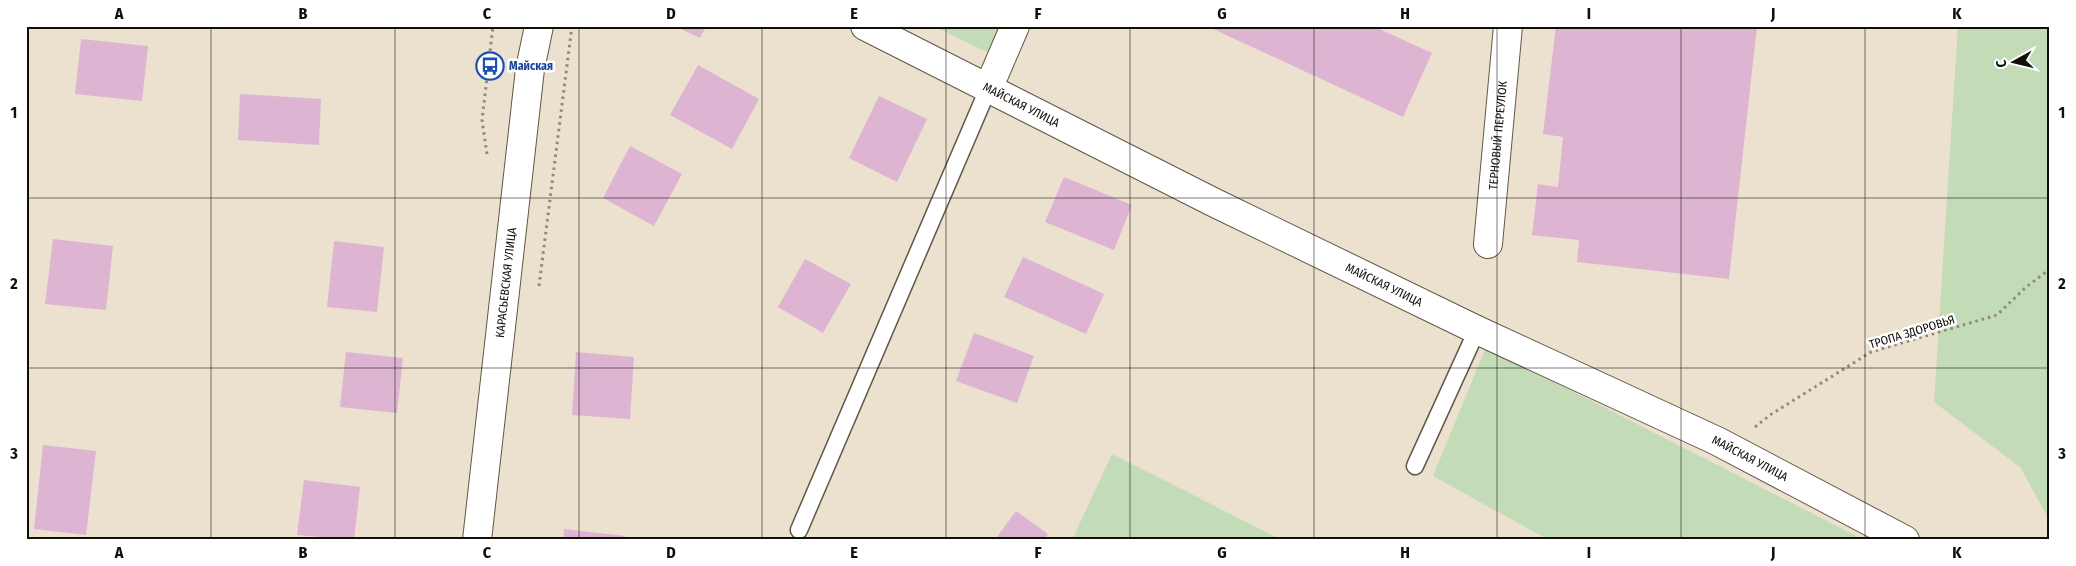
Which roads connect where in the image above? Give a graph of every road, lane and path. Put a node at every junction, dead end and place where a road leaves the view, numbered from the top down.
1 (538, 26) edge
2 (572, 26) edge
3 (865, 26) edge
4 (1015, 26) edge
5 (1508, 26) edge
6 (988, 89) junction
7 (1488, 244) dead end
8 (2050, 269) edge
9 (539, 288) dead end
10 (1477, 330) junction
11 (1730, 448) junction
12 (1415, 466) dead end
13 (798, 530) dead end
14 (476, 540) edge
15 (1904, 540) edge

1 - 14 street, КАРАСЬЕВСКАЯ УЛИЦА
2 - 9 path
3 - 6 street, МАЙСКАЯ УЛИЦА
4 - 6 street
5 - 7 street, ТЕРНОВЫЙ ПЕРЕУЛОК
6 - 10 street, МАЙСКАЯ УЛИЦА
6 - 13 lane
8 - 11 path, ТРОПА ЗДОРОВЬЯ
10 - 11 street, МАЙСКАЯ УЛИЦА
10 - 12 lane
11 - 15 street, МАЙСКАЯ УЛИЦА

